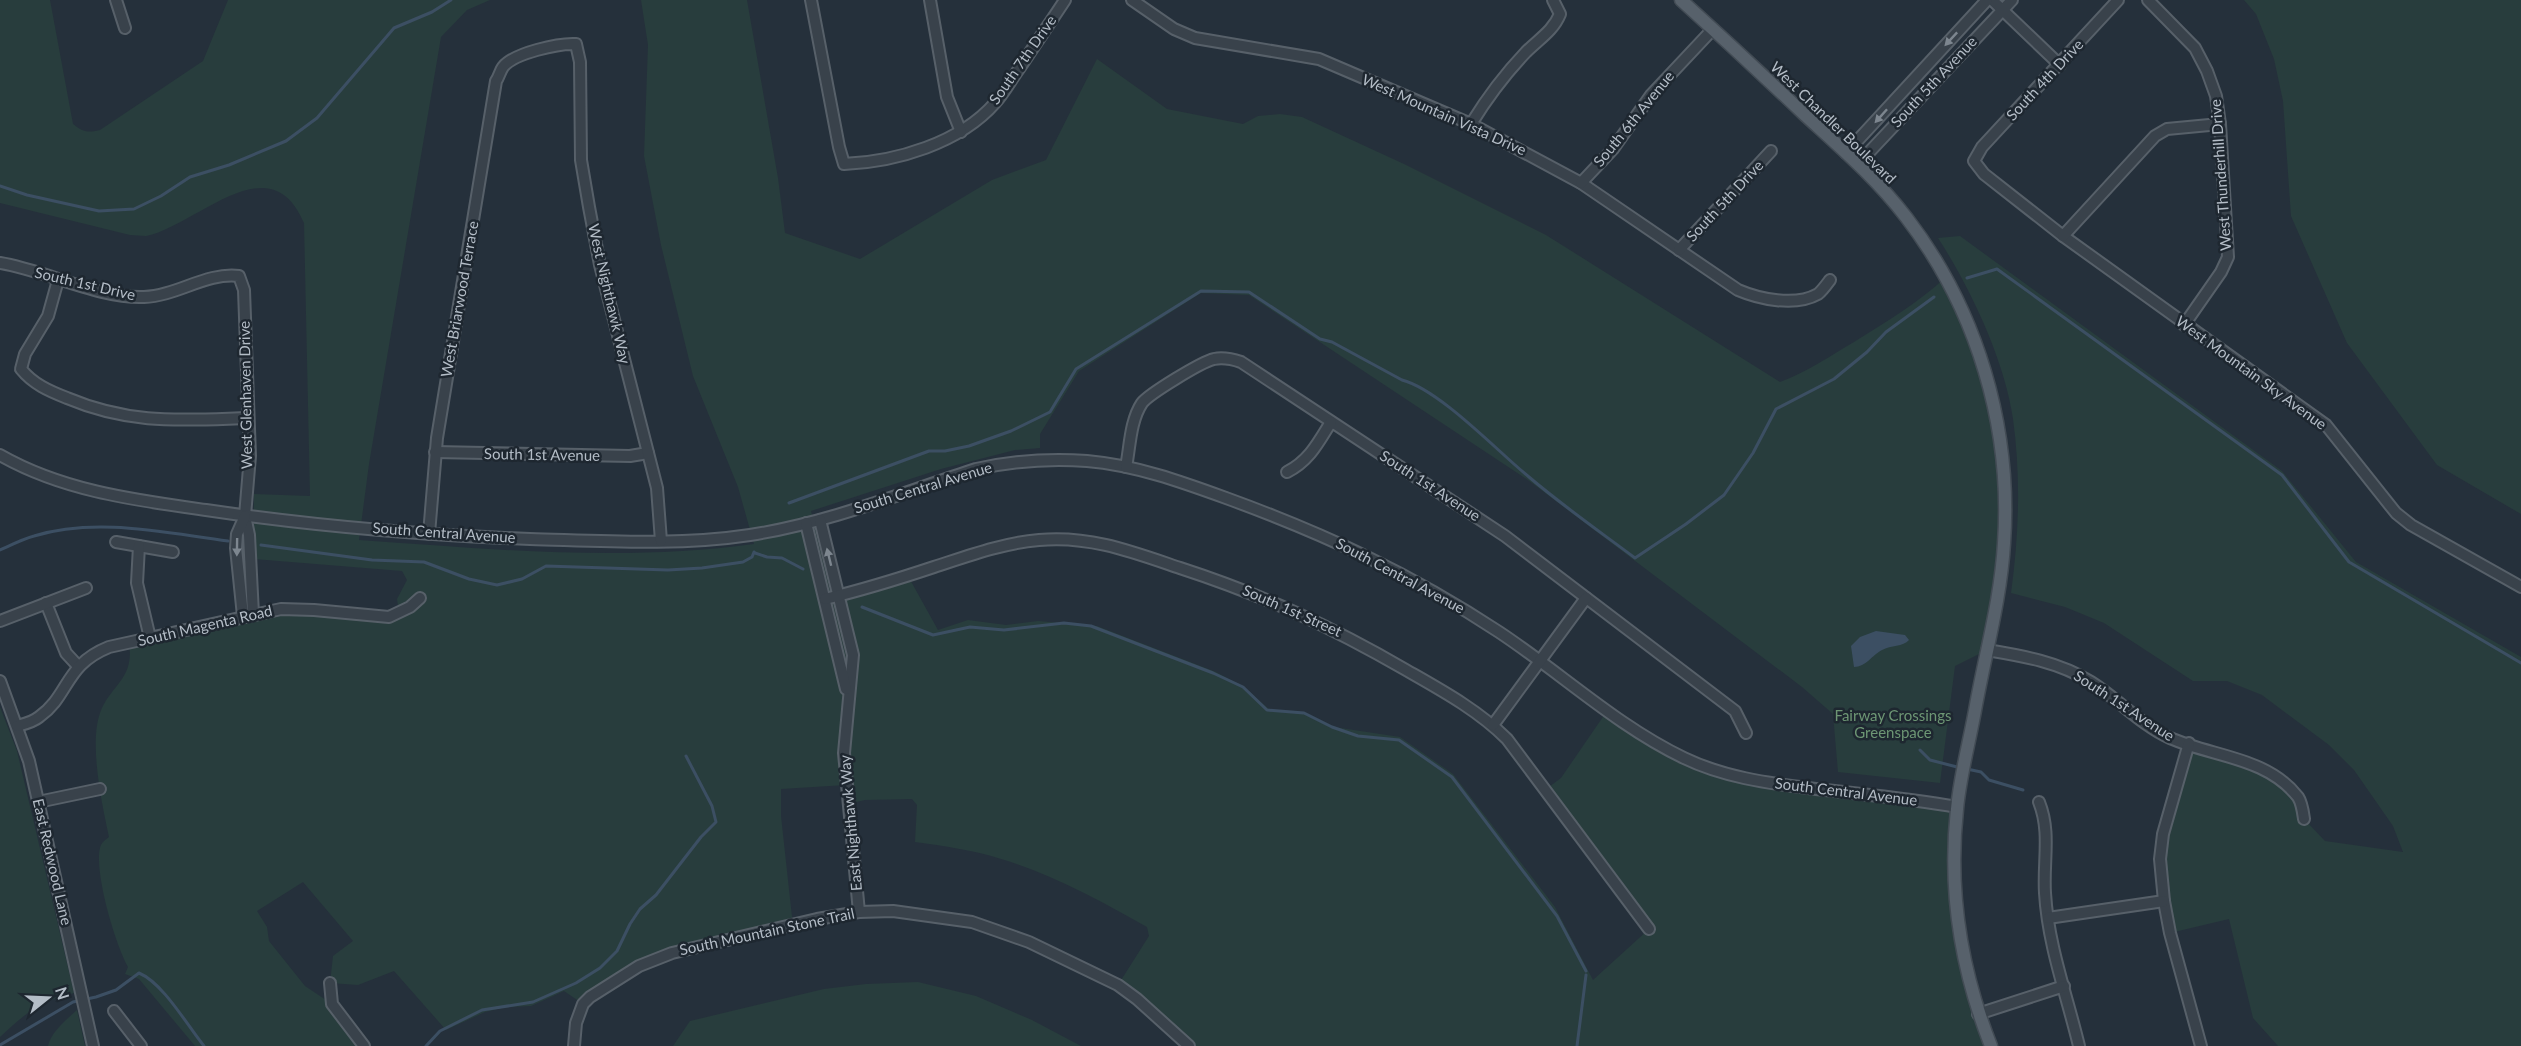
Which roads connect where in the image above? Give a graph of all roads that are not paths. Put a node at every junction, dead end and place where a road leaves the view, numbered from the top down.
1 (116, 0) edge
2 (811, 0) edge
3 (930, 0) edge
4 (1065, 0) edge
5 (1131, 0) edge
6 (1553, 0) edge
7 (1681, 0) edge
8 (1989, 0) edge
9 (2012, 0) edge
10 (2118, 0) edge
11 (2148, 0) edge
12 (2002, 10) junction
13 (125, 28) dead end
14 (1713, 29) junction
15 (2060, 64) junction
16 (503, 67) joint
17 (1471, 124) junction
18 (2220, 124) junction
19 (961, 132) junction
20 (1771, 151) dead end
21 (1846, 153) junction
22 (1974, 161) joint
23 (1858, 164) junction
24 (1581, 183) junction
25 (2063, 236) junction
26 (1680, 250) junction
27 (0, 263) edge
28 (239, 276) joint
29 (58, 280) junction
30 (1830, 280) dead end
31 (2184, 325) junction
32 (248, 418) junction
33 (1332, 422) junction
34 (435, 452) junction
35 (648, 453) junction
36 (0, 455) edge
37 (1126, 467) junction
38 (1287, 472) dead end
39 (245, 516) junction
40 (820, 520) junction
41 (806, 523) junction
42 (429, 534) junction
43 (661, 541) junction
44 (116, 542) dead end
45 (139, 546) junction
46 (173, 552) dead end
47 (249, 570) junction
48 (237, 571) junction
49 (86, 588) dead end
50 (2521, 588) edge
51 (839, 596) junction
52 (420, 598) dead end
53 (1586, 598) junction
54 (825, 599) junction
55 (46, 603) junction
56 (248, 615) junction
57 (0, 621) edge
58 (150, 638) junction
59 (1987, 650) junction
60 (1540, 660) junction
61 (78, 666) junction
62 (0, 681) edge
63 (848, 698) junction
64 (1492, 725) junction
65 (17, 726) junction
66 (1746, 733) dead end
67 (2188, 743) junction
68 (100, 789) dead end
69 (38, 802) junction
70 (2038, 802) dead end
71 (1957, 807) junction
72 (2304, 819) dead end
73 (2164, 901) junction
74 (859, 912) junction
75 (2048, 918) junction
76 (1649, 929) dead end
77 (330, 983) dead end
78 (2064, 986) junction
79 (114, 1011) dead end
80 (1978, 1014) junction
81 (93, 1046) edge
82 (141, 1046) edge
83 (364, 1046) edge
84 (574, 1046) edge
85 (1189, 1046) edge
86 (1991, 1046) edge
87 (2079, 1046) edge
88 (2201, 1046) edge

1 - 13 street
2 - 19 street, South 7th Drive
3 - 19 street
4 - 19 street, South 7th Drive
5 - 17 street, West Mountain Vista Drive
6 - 17 street
7 - 14 main road, West Chandler Boulevard
8 - 12 street
8 -> 21 street, South 5th Avenue
9 - 12 street, South 5th Avenue
10 - 15 street, South 4th Drive
11 - 18 street, West Thunderhill Drive
12 - 15 street
12 - 23 street, South 5th Avenue
14 - 21 main road, West Chandler Boulevard
14 - 24 street, South 6th Avenue
15 - 22 street, South 4th Drive
16 - 34 street, West Briarwood Terrace
16 - 35 street, West Nighthawk Way
17 - 24 street, West Mountain Vista Drive
18 - 25 street
18 - 31 street, West Thunderhill Drive
20 - 26 street, South 5th Drive
21 - 23 main road, West Chandler Boulevard
22 - 25 street, West Mountain Sky Avenue
23 - 59 main road, West Chandler Boulevard
24 - 26 street, West Mountain Vista Drive
25 - 31 street, West Mountain Sky Avenue
26 - 30 street, West Mountain Vista Drive
27 - 29 street, South 1st Drive
28 - 29 street, South 1st Drive
28 - 32 street, West Glenhaven Drive
29 - 32 street
31 - 50 street, West Mountain Sky Avenue
32 - 39 street, West Glenhaven Drive
33 - 37 street, South 1st Avenue
33 - 38 street
33 - 53 street, South 1st Avenue
34 - 35 street, South 1st Avenue
34 - 42 street, West Briarwood Terrace
35 - 43 street, West Nighthawk Way
36 - 39 street, South Central Avenue
37 - 40 street, South Central Avenue
37 - 60 street, South Central Avenue
39 - 42 street, South Central Avenue
39 - 47 street
39 -> 48 street
40 - 41 street, South Central Avenue
51 -> 40 street, East Nighthawk Way
41 - 43 street, South Central Avenue
41 - 54 street, East Nighthawk Way
42 - 43 street, South Central Avenue
44 - 45 street
45 - 46 street
45 - 58 street
47 - 48 street
47 - 56 street
48 - 56 street
49 - 55 street
51 - 54 street, South 1st Street
51 - 63 street, East Nighthawk Way
51 - 64 street, South 1st Street
52 - 56 street, South Magenta Road
53 - 60 street
53 - 66 street, South 1st Avenue
54 - 63 street, East Nighthawk Way
55 - 57 street
55 - 61 street
56 - 58 street, South Magenta Road
58 - 61 street, South Magenta Road
59 - 67 street, South 1st Avenue
59 - 71 main road, West Chandler Boulevard
60 - 64 street
60 - 71 street, South Central Avenue
61 - 65 street, South Magenta Road
62 - 65 street, East Redwood Lane
63 - 74 street, East Nighthawk Way
64 - 76 street, South 1st Street
65 - 69 street, East Redwood Lane
67 - 72 street, South 1st Avenue
67 - 73 street
68 - 69 street
69 - 81 street, East Redwood Lane
70 - 75 street
71 - 80 main road, West Chandler Boulevard
73 - 75 street
73 - 88 street
74 - 84 street, South Mountain Stone Trail
74 - 85 street, South Mountain Stone Trail
75 - 78 street
77 - 83 street
78 - 80 street
78 - 87 street
79 - 82 street
80 - 86 main road, West Chandler Boulevard

